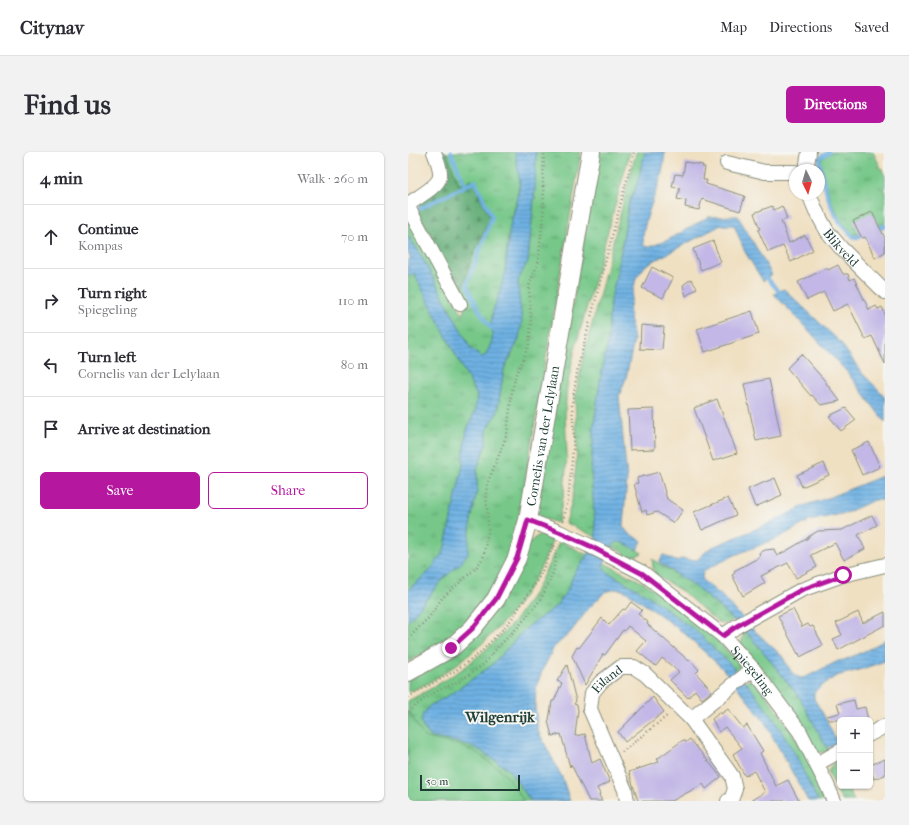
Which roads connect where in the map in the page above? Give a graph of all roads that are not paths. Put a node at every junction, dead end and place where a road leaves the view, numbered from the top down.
1 (434, 152) edge
2 (591, 152) edge
3 (809, 152) edge
4 (727, 163) dead end
5 (807, 164) edge
6 (789, 172) edge
7 (811, 200) edge
8 (885, 292) edge
9 (460, 304) dead end
10 (528, 520) junction
11 (885, 565) edge
12 (723, 636) junction
13 (408, 672) edge
14 (748, 673) junction
15 (691, 719) junction
16 (885, 726) edge
17 (873, 732) edge
18 (837, 753) edge
19 (817, 764) junction
20 (627, 801) edge
21 (730, 801) edge
22 (834, 801) edge

1 - 9 street
2 - 10 street, Cornelis van der Lelylaan
3 - 5 street
4 - 6 street
7 - 8 street, Blikveld
10 - 12 street, Spiegeling
10 - 13 street, Cornelis van der Lelylaan
11 - 12 street
12 - 14 street, Spiegeling
14 - 15 street
14 - 19 street, Spiegeling
15 - 20 street, Eiland
15 - 21 street, Eiland
16 - 17 street
18 - 19 street
19 - 22 street, Spiegeling

